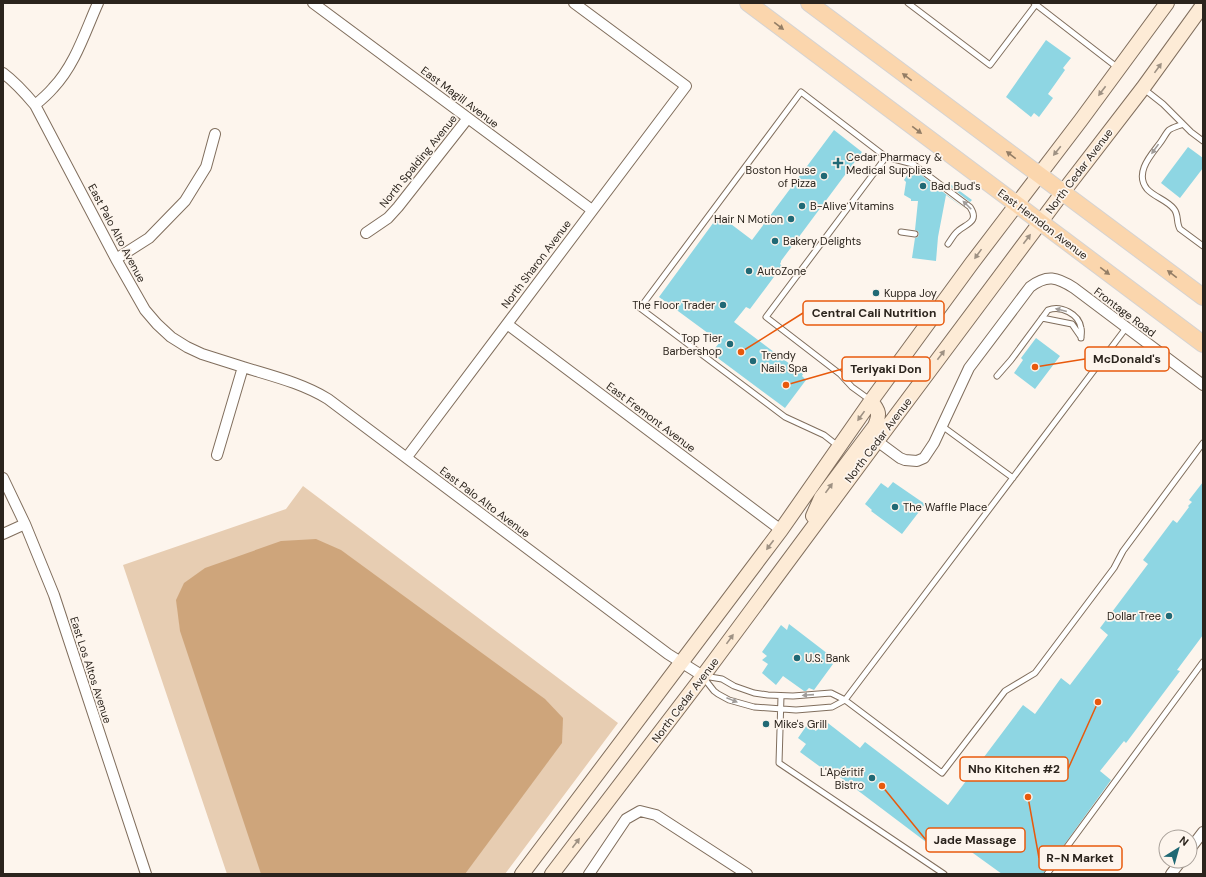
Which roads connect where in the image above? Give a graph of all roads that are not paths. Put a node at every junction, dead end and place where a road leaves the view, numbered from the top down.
1 (98, 3) edge
2 (313, 3) edge
3 (574, 3) edge
4 (748, 3) edge
5 (809, 3) edge
6 (908, 3) edge
7 (1167, 3) edge
8 (1036, 4) edge
9 (1203, 5) edge
10 (1119, 68) junction
11 (3, 73) edge
12 (1143, 88) junction
13 (35, 105) junction
14 (468, 118) junction
15 (1183, 124) junction
16 (216, 134) dead end
17 (1203, 141) edge
18 (886, 156) junction
19 (1038, 174) junction
20 (1063, 192) junction
21 (1016, 204) junction
22 (592, 210) junction
23 (1040, 222) junction
24 (900, 232) dead end
25 (366, 233) dead end
26 (915, 234) dead end
27 (948, 244) dead end
28 (1203, 246) edge
29 (116, 259) junction
30 (1203, 297) edge
31 (1042, 318) junction
32 (507, 324) junction
33 (1126, 328) junction
34 (1203, 344) edge
35 (243, 367) junction
36 (997, 376) dead end
37 (1203, 385) edge
38 (871, 401) junction
39 (942, 426) junction
40 (877, 440) junction
41 (1203, 443) edge
42 (839, 446) junction
43 (217, 455) dead end
44 (407, 457) junction
45 (3, 478) edge
46 (1013, 478) junction
47 (25, 524) junction
48 (781, 530) junction
49 (3, 534) edge
50 (798, 547) junction
51 (1203, 662) edge
52 (682, 663) junction
53 (703, 676) junction
54 (781, 696) junction
55 (845, 700) junction
56 (780, 709) junction
57 (146, 874) edge
58 (522, 874) edge
59 (552, 874) edge
60 (589, 874) edge
61 (747, 874) edge
62 (944, 874) edge
63 (1047, 874) edge

1 - 13 street
2 - 14 street, East Magill Avenue
3 - 22 street, North Sharon Avenue
4 -> 21 main road, East Herndon Avenue
19 -> 5 main road
6 - 8 lane
7 - 10 main road
8 - 10 lane
12 -> 9 main road, North Cedar Avenue
10 -> 19 main road
11 - 13 street, East Palo Alto Avenue
12 - 15 lane
12 - 20 main road, North Cedar Avenue
13 - 29 street, East Palo Alto Avenue
14 - 22 street, East Magill Avenue
14 - 25 street, North Spalding Avenue
15 - 17 lane
15 -> 28 lane
16 - 29 street
27 -> 18 lane
18 - 38 lane
18 - 42 lane
19 - 20 main road
19 - 21 main road
20 - 23 main road, North Cedar Avenue
30 -> 20 main road
21 - 23 main road, East Herndon Avenue
21 -> 38 main road
22 - 32 street, North Sharon Avenue
23 -> 34 main road, East Herndon Avenue
40 -> 23 main road, North Cedar Avenue
24 - 26 lane
29 - 35 street, East Palo Alto Avenue
31 -> 31 lane
31 - 36 lane
32 - 44 street, North Sharon Avenue
32 - 48 street, East Fremont Avenue
33 - 37 street, Frontage Road
33 - 39 street, Frontage Road
33 - 46 lane
35 - 43 street
35 - 44 street, East Palo Alto Avenue
38 -> 42 main road
50 -> 38 main road
39 - 40 street
39 - 46 lane
40 - 50 main road, North Cedar Avenue
41 - 55 lane
42 - 48 main road
44 - 52 street, East Palo Alto Avenue
45 - 47 street, East Los Altos Avenue
46 - 55 lane
47 - 49 street
47 - 57 street, East Los Altos Avenue
48 -> 52 main road
53 -> 50 main road, North Cedar Avenue
51 - 63 lane
52 - 53 street, East Palo Alto Avenue
52 - 58 main road
53 - 54 lane
53 -> 56 lane
59 -> 53 main road, North Cedar Avenue
55 -> 54 lane
54 - 56 lane
55 - 56 lane
56 - 62 lane
60 - 61 street

